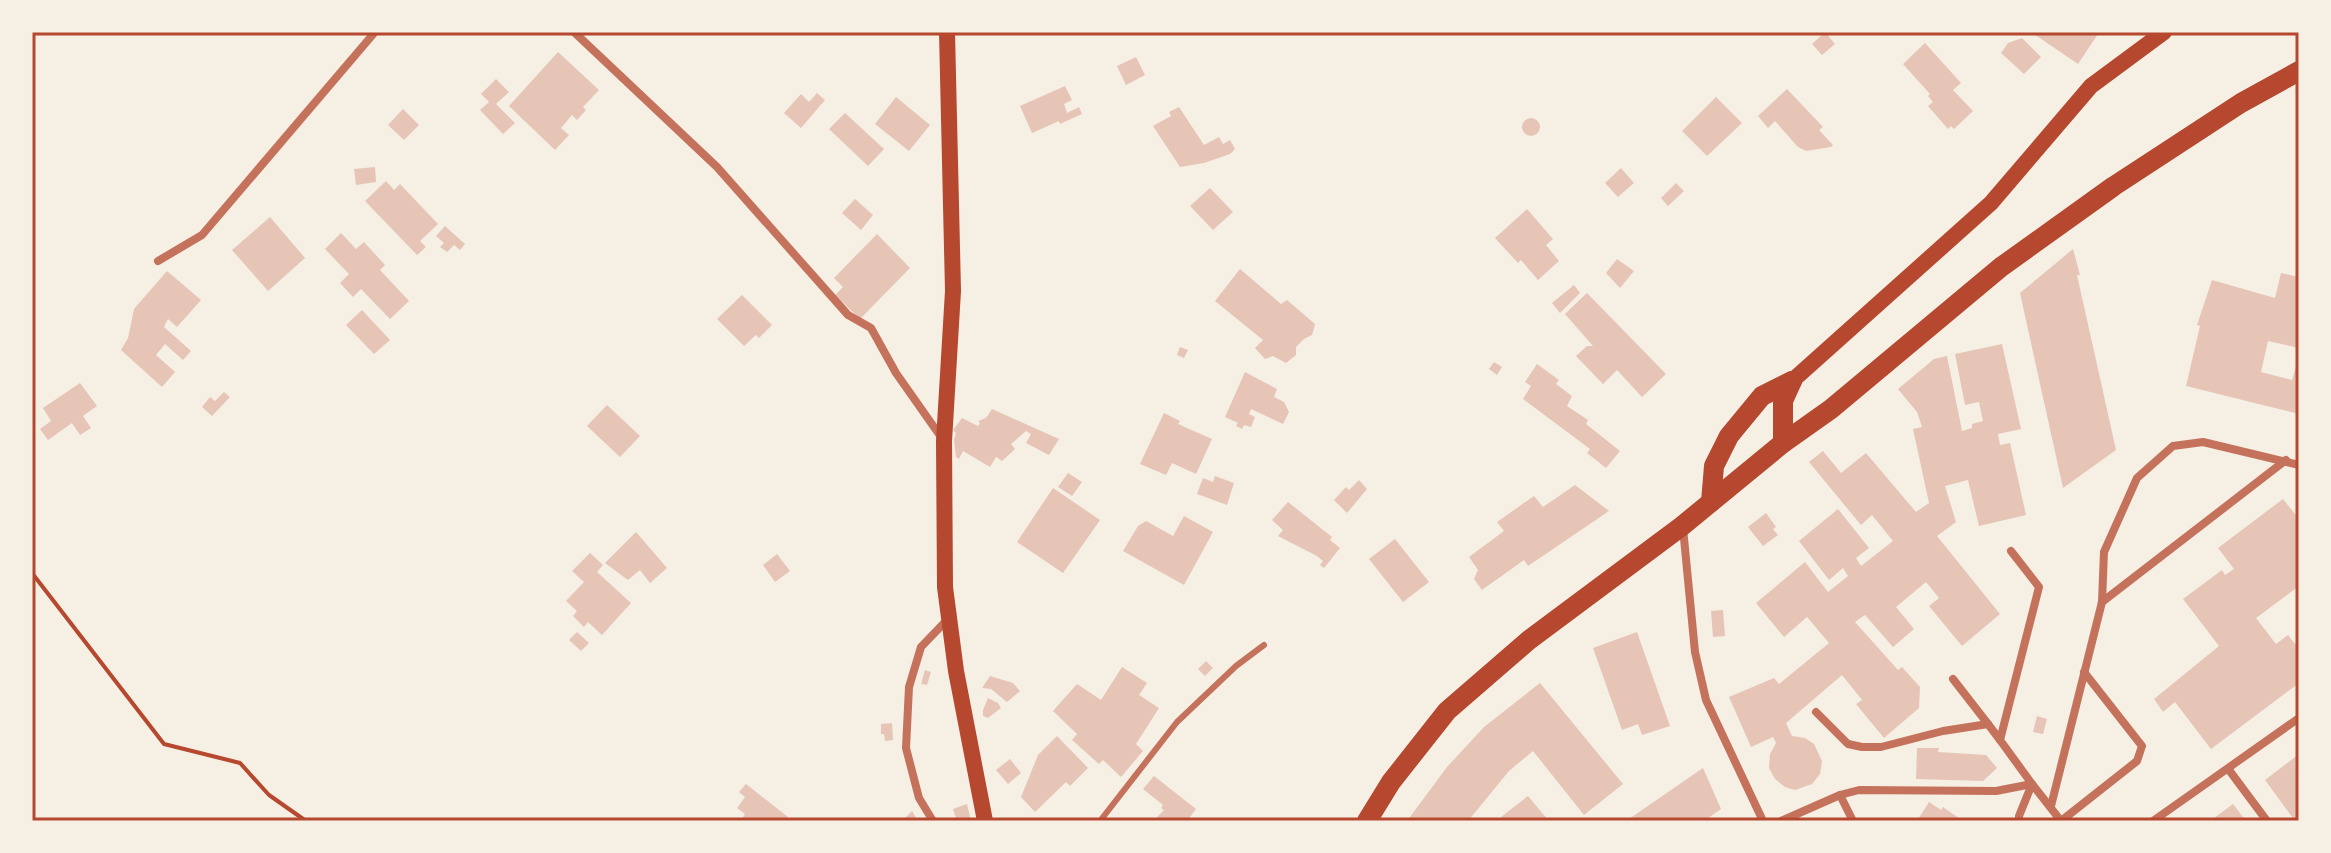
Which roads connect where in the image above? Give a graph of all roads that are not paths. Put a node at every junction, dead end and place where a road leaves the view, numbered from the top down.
1 (375, 32) edge
2 (574, 32) edge
3 (947, 32) edge
4 (2164, 32) edge
5 (2299, 71) edge
6 (158, 261) dead end
7 (1792, 381) junction
8 (944, 441) junction
9 (1783, 443) junction
10 (2286, 460) junction
11 (2299, 465) edge
12 (1711, 502) junction
13 (1682, 526) junction
14 (2011, 551) dead end
15 (2102, 602) junction
16 (949, 618) junction
17 (1264, 645) dead end
18 (2084, 672) junction
19 (1953, 679) dead end
20 (1816, 712) dead end
21 (2299, 718) edge
22 (1988, 724) junction
23 (2000, 740) junction
24 (2229, 770) junction
25 (2032, 784) junction
26 (1840, 795) junction
27 (2051, 806) junction
28 (933, 821) edge
29 (985, 821) edge
30 (1100, 821) edge
31 (1367, 821) edge
32 (1763, 821) edge
33 (1781, 821) edge
34 (1853, 821) edge
35 (2019, 821) edge
36 (2061, 821) edge
37 (2153, 821) edge
38 (2267, 821) edge

1 - 6 street
2 - 8 street
3 - 8 main road
4 - 7 main road
5 - 9 main road
7 - 9 main road
7 - 12 main road
8 - 16 main road
9 - 12 main road
10 - 11 street
10 - 15 street
10 - 15 street
12 - 13 main road
13 - 31 main road
13 - 32 street
14 - 23 street
15 - 18 street
16 - 28 street
16 - 29 main road
17 - 30 lane
18 - 27 street
18 - 36 street
19 - 22 street
20 - 22 street
21 - 24 street
22 - 23 street
23 - 25 street
24 - 37 street
24 - 38 street
25 - 26 street
25 - 27 street
25 - 35 street
26 - 33 street
26 - 34 street
27 - 36 street

